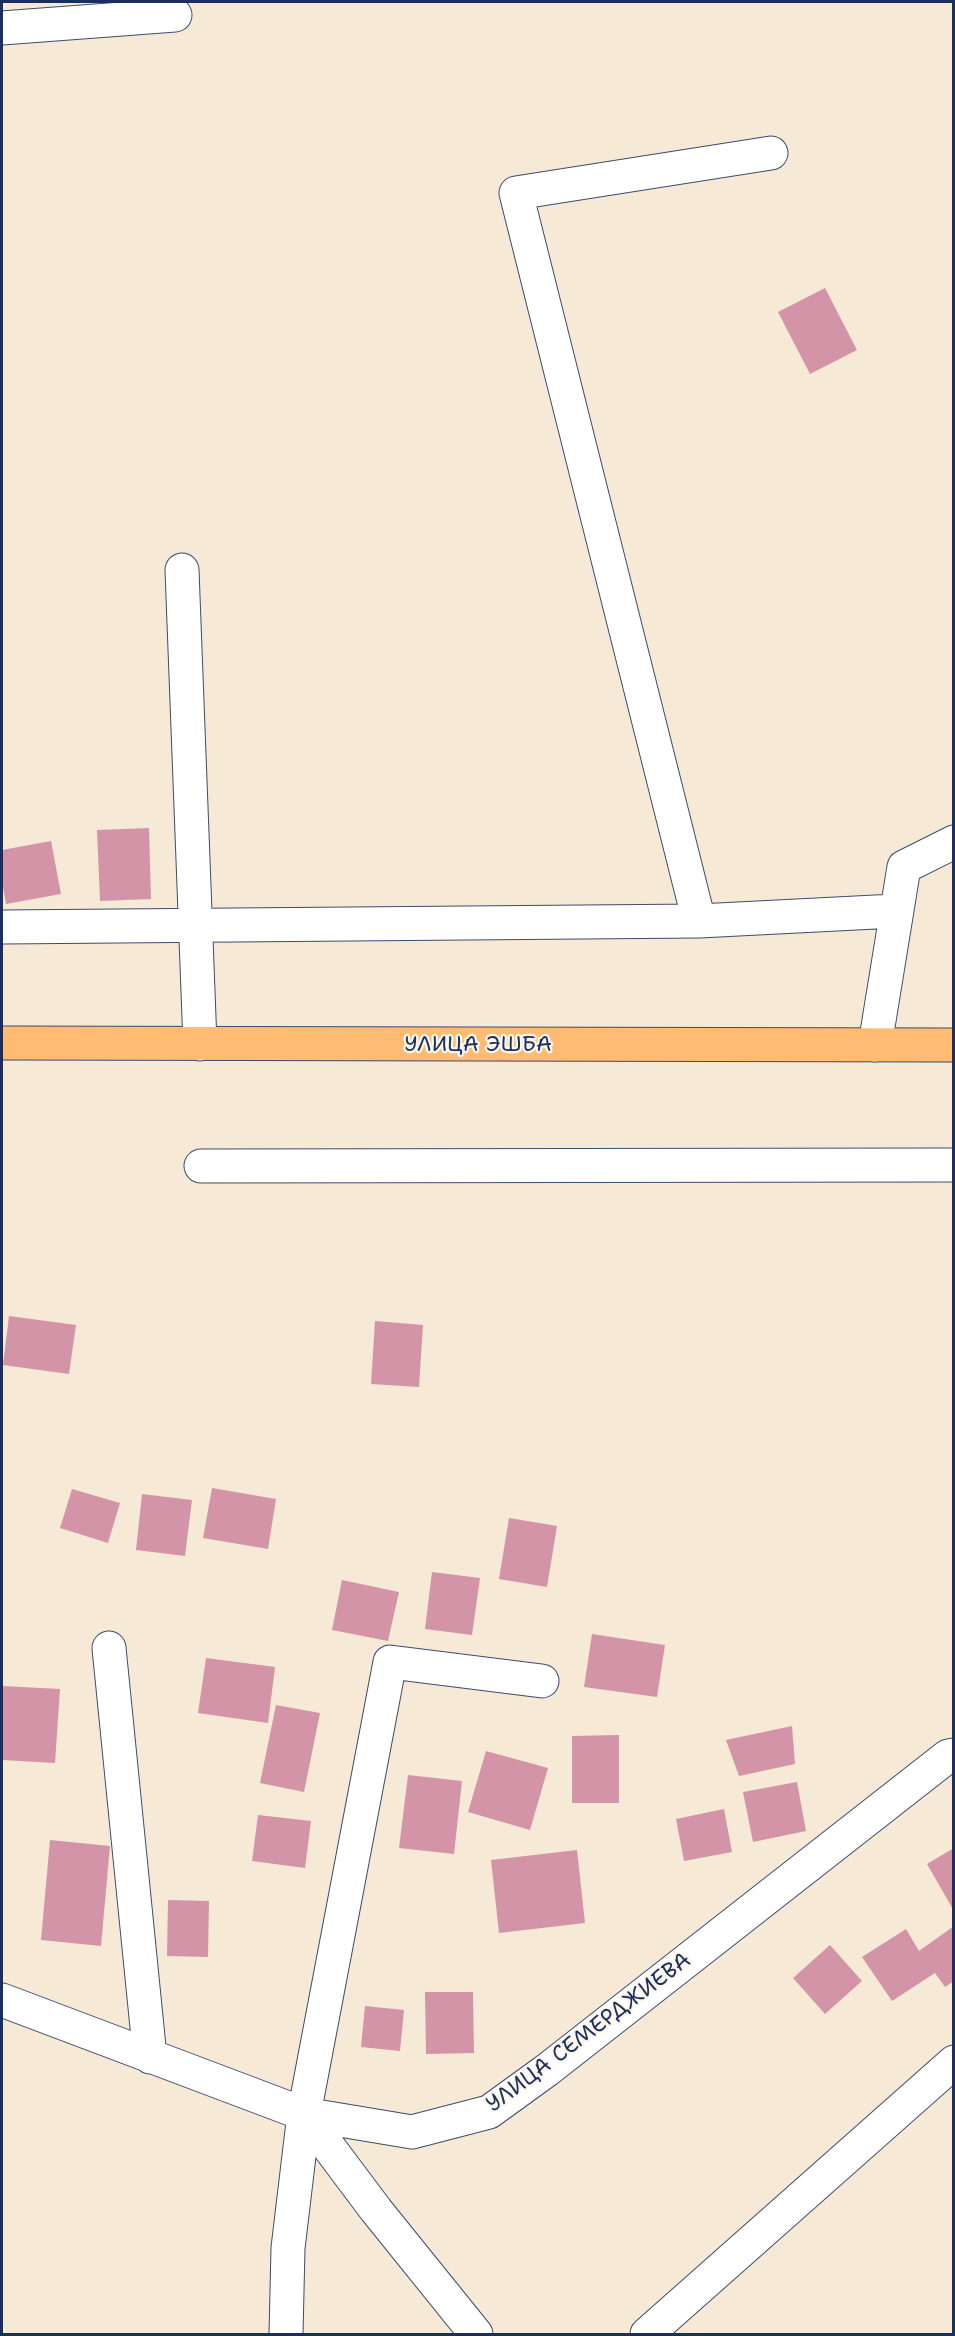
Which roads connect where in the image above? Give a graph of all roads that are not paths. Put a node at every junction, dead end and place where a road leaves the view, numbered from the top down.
1 (175, 15) dead end
2 (2, 28) edge
3 (771, 153) dead end
4 (182, 570) dead end
5 (954, 842) edge
6 (895, 911) junction
7 (699, 921) junction
8 (196, 925) junction
9 (2, 927) edge
10 (2, 1043) edge
11 (200, 1044) junction
12 (875, 1045) junction
13 (954, 1046) edge
14 (954, 1165) edge
15 (201, 1166) dead end
16 (109, 1648) dead end
17 (542, 1681) dead end
18 (954, 1755) edge
19 (2, 2000) edge
20 (150, 2057) junction
21 (954, 2062) edge
22 (304, 2114) junction
23 (286, 2334) edge
24 (476, 2334) edge
25 (648, 2334) edge

1 - 2 street
3 - 7 street
4 - 8 street
5 - 6 street
6 - 7 street
6 - 12 street
7 - 8 street
8 - 9 street
8 - 11 street
10 - 11 highway, УЛИЦА ЭШБА
11 - 12 highway, УЛИЦА ЭШБА
12 - 13 highway, УЛИЦА ЭШБА
14 - 15 street
16 - 20 street
17 - 22 street
18 - 22 street, УЛИЦА СЕМЕРДЖИЕВА
19 - 20 street, УЛИЦА СЕМЕРДЖИЕВА
20 - 22 street, УЛИЦА СЕМЕРДЖИЕВА
21 - 25 street
22 - 23 street
22 - 24 street

